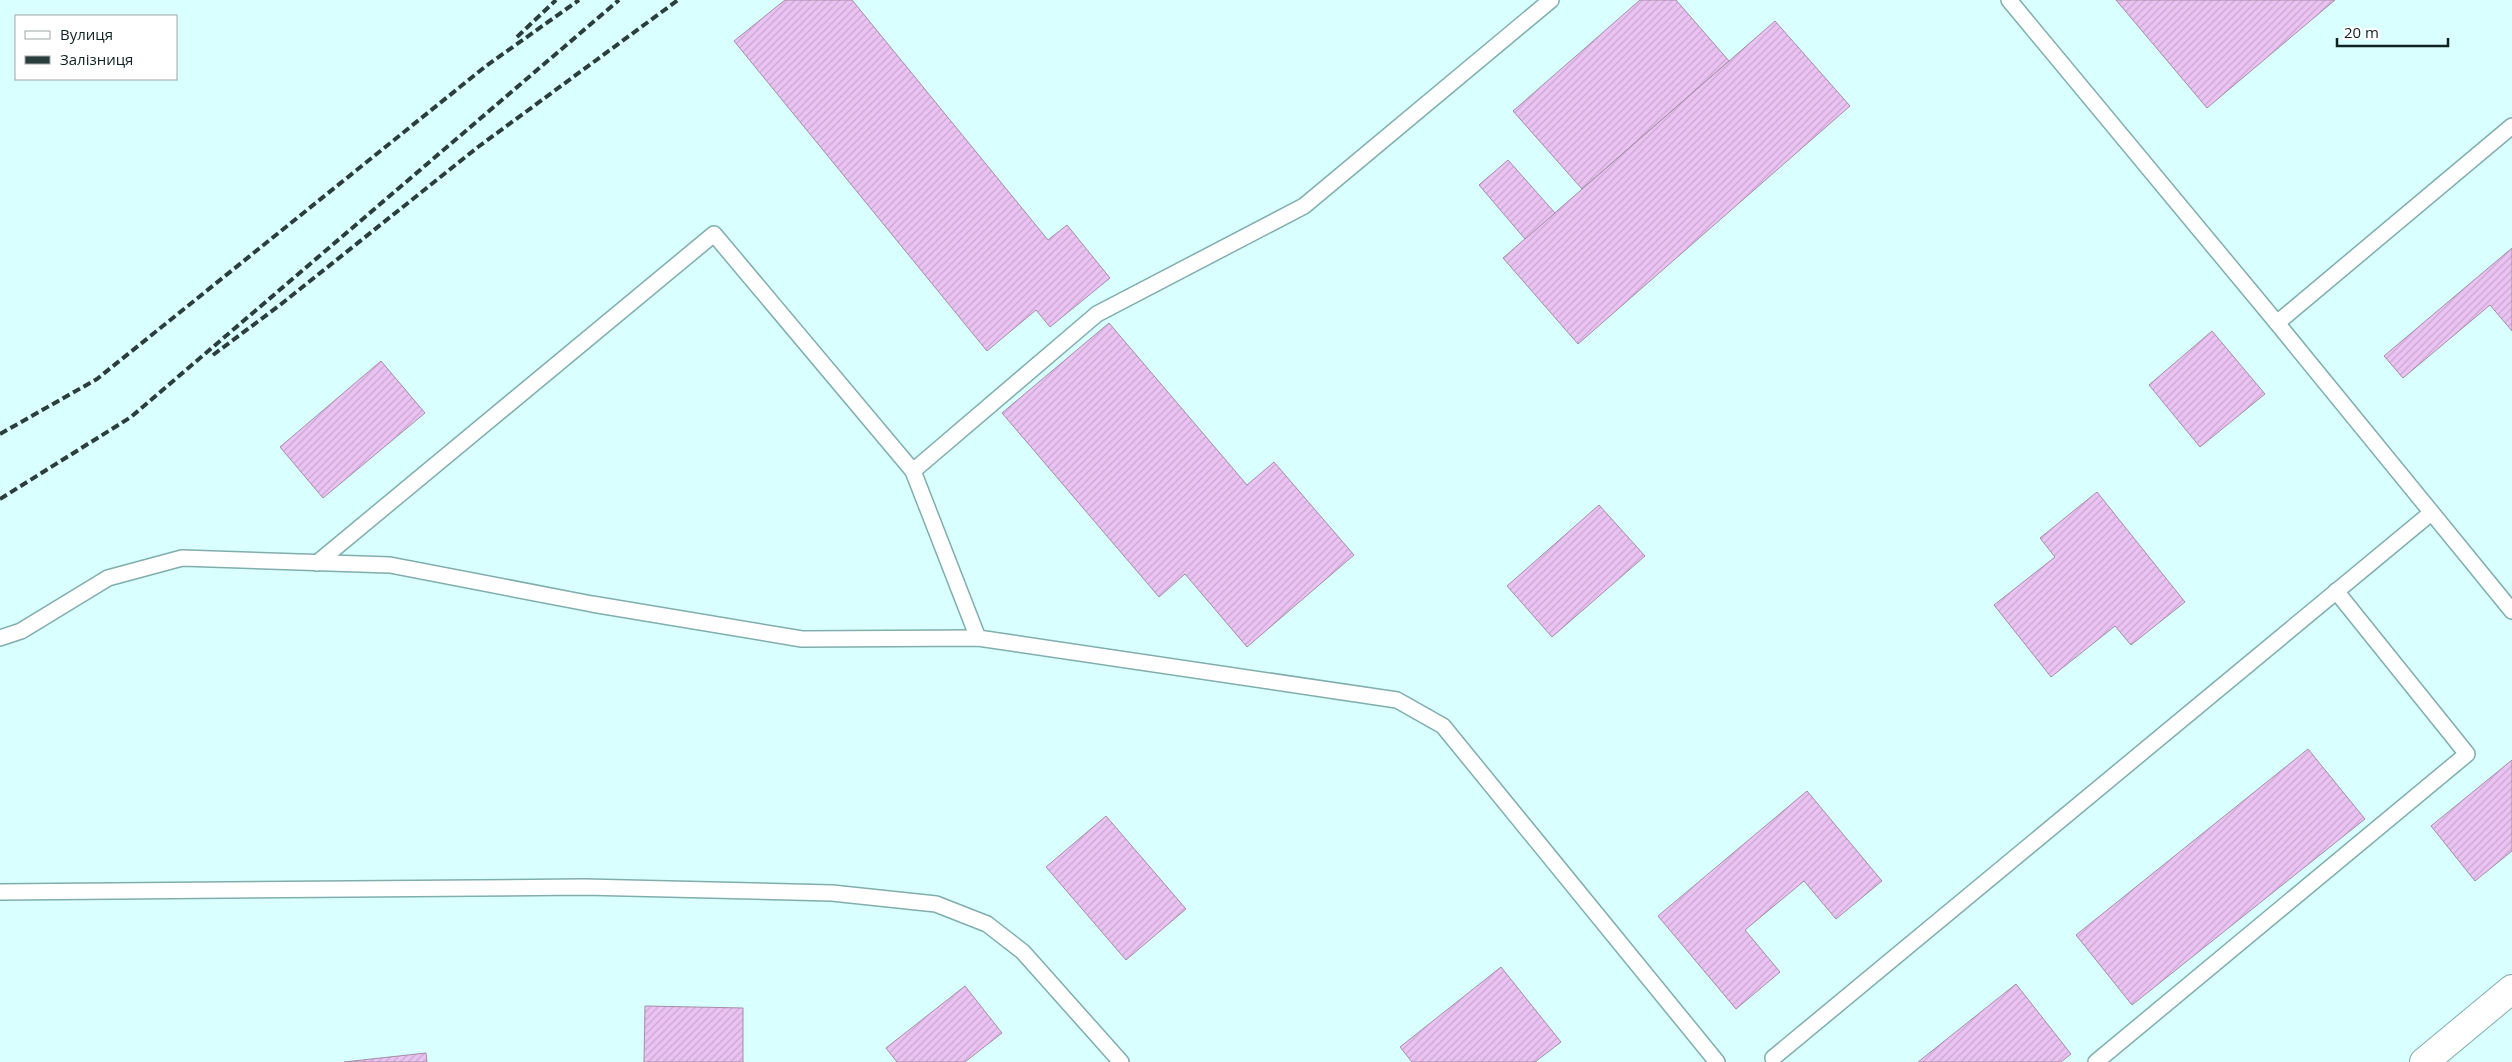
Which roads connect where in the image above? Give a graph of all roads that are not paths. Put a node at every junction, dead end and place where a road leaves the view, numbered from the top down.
1 (1551, 0) edge
2 (2009, 0) edge
3 (2512, 126) edge
4 (2277, 323) junction
5 (913, 471) junction
6 (2430, 513) junction
7 (317, 563) junction
8 (2336, 591) junction
9 (2512, 611) edge
10 (0, 638) edge
11 (978, 638) junction
12 (0, 892) edge
13 (2512, 989) edge
14 (1773, 1058) dead end
15 (1122, 1062) edge
16 (1717, 1062) edge
17 (2096, 1062) edge
18 (2424, 1062) edge

1 - 5 lane
2 - 4 lane
3 - 4 lane
4 - 6 lane
5 - 7 lane
5 - 11 lane
6 - 8 lane
6 - 9 lane
7 - 10 lane
7 - 11 lane
8 - 14 lane
8 - 17 lane
11 - 16 lane
12 - 15 lane
13 - 18 street

